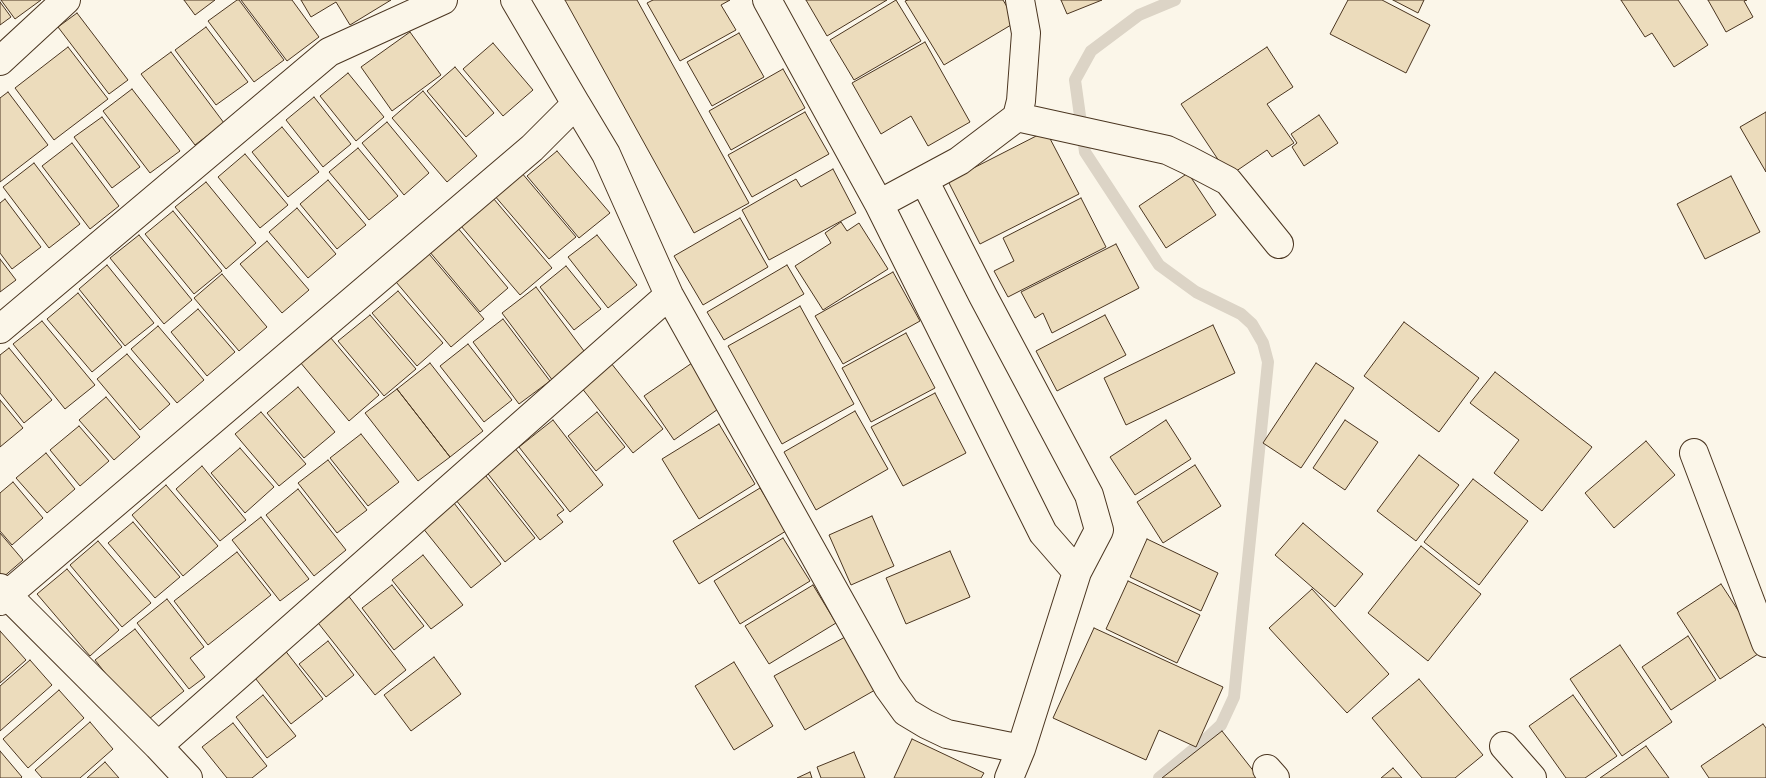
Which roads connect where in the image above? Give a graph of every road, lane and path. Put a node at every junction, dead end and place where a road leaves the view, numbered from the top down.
1 (66, 0) edge
2 (443, 0) edge
3 (515, 0) edge
4 (767, 0) edge
5 (1020, 0) edge
6 (0, 61) edge
7 (576, 104) junction
8 (1016, 117) junction
9 (924, 180) junction
10 (879, 204) junction
11 (1279, 244) dead end
12 (669, 296) junction
13 (0, 329) edge
14 (1694, 453) dead end
15 (1077, 572) junction
16 (2, 595) edge
17 (1766, 643) edge
18 (158, 746) junction
19 (1504, 746) dead end
20 (1020, 749) junction
21 (188, 778) edge
22 (1009, 778) edge
23 (1532, 778) edge

1 - 6 street
2 - 13 street
3 - 7 street
4 - 10 street
5 - 8 street
7 - 12 street
7 - 16 street
8 - 9 street
8 - 11 street
9 - 10 street
9 - 15 street
10 - 15 street
12 - 18 street
12 - 20 street
14 - 17 street
15 - 20 street
16 - 18 street
18 - 21 street
19 - 23 street
20 - 22 street

